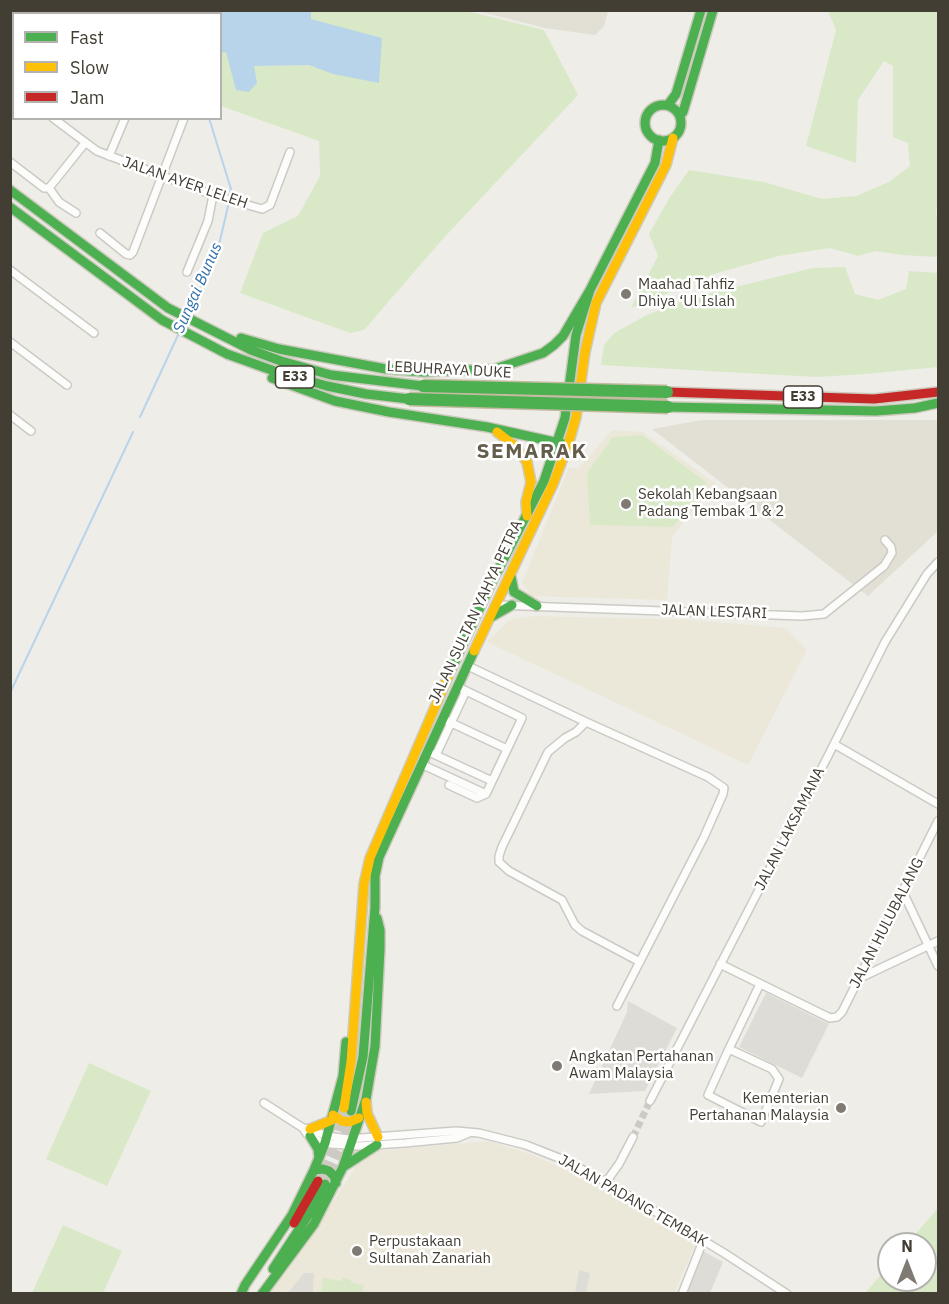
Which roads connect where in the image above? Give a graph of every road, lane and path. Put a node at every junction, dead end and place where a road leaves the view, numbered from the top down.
1 (701, 10) edge
2 (713, 10) edge
3 (668, 105) junction
4 (680, 115) junction
5 (56, 120) edge
6 (124, 120) edge
7 (183, 120) edge
8 (673, 138) junction
9 (659, 140) junction
10 (85, 143) junction
11 (290, 152) dead end
12 (110, 156) junction
13 (10, 162) edge
14 (162, 176) junction
15 (49, 188) junction
16 (10, 190) edge
17 (213, 195) junction
18 (10, 207) edge
19 (76, 213) dead end
20 (100, 233) dead end
21 (10, 270) edge
22 (187, 272) dead end
23 (590, 290) junction
24 (210, 330) junction
25 (94, 333) dead end
26 (10, 342) edge
27 (227, 354) junction
28 (68, 385) dead end
29 (939, 392) edge
30 (939, 403) edge
31 (10, 415) edge
32 (487, 427) junction
33 (31, 431) dead end
34 (563, 444) junction
35 (527, 516) junction
36 (885, 540) dead end
37 (939, 562) edge
38 (511, 572) junction
39 (490, 586) junction
40 (496, 604) junction
41 (512, 605) junction
42 (537, 606) junction
43 (491, 617) junction
44 (470, 630) junction
45 (468, 666) junction
46 (462, 689) junction
47 (447, 721) junction
48 (586, 722) junction
49 (834, 744) junction
50 (507, 749) junction
51 (432, 753) junction
52 (421, 764) junction
53 (492, 781) junction
54 (449, 785) dead end
55 (486, 794) junction
56 (939, 804) edge
57 (939, 821) edge
58 (903, 892) junction
59 (375, 907) junction
60 (939, 940) edge
61 (928, 945) junction
62 (872, 952) junction
63 (640, 962) junction
64 (720, 964) junction
65 (886, 966) junction
66 (939, 966) edge
67 (859, 979) junction
68 (760, 984) junction
69 (617, 1006) dead end
70 (729, 1049) junction
71 (366, 1099) junction
72 (650, 1101) tunnel mouth
73 (264, 1103) dead end
74 (344, 1114) junction
75 (308, 1131) junction
76 (633, 1137) tunnel mouth
77 (326, 1140) junction
78 (378, 1141) junction
79 (353, 1142) junction
80 (319, 1158) junction
81 (343, 1167) junction
82 (323, 1179) junction
83 (606, 1182) junction
84 (703, 1241) junction
85 (243, 1293) edge
86 (256, 1293) edge
87 (262, 1293) edge
88 (682, 1293) edge
89 (787, 1293) edge

1 - 3 main road
2 - 4 main road, JALAN SULTAN YAHYA PETRA
3 - 4 main road
3 - 9 main road
4 - 8 main road, JALAN SULTAN YAHYA PETRA
5 - 10 street, JALAN AYER LELEH
6 - 12 street
7 - 14 street
8 - 9 main road
8 - 34 main road, JALAN SULTAN YAHYA PETRA
9 - 23 main road, JALAN SULTAN YAHYA PETRA
10 - 12 street, JALAN AYER LELEH
10 - 15 street
11 - 17 street, JALAN AYER LELEH
12 - 14 street, JALAN AYER LELEH
13 - 15 street
14 - 17 street, JALAN AYER LELEH
14 - 20 street
15 - 19 street
16 - 24 main road, LEBUHRAYA DUKE / E33
17 - 22 street
18 - 27 main road, LEBUHRAYA DUKE / E33
21 - 25 street
23 - 24 main road
23 - 34 main road, JALAN SULTAN YAHYA PETRA
24 - 29 main road, LEBUHRAYA DUKE / E33, bridge
26 - 28 street
27 - 30 main road, LEBUHRAYA DUKE / E33, bridge
27 - 32 main road
31 - 33 street
32 - 34 main road
32 - 35 main road
34 - 35 main road, JALAN SULTAN YAHYA PETRA
34 - 38 main road, JALAN SULTAN YAHYA PETRA
35 - 39 main road, JALAN SULTAN YAHYA PETRA
36 - 42 street, JALAN LESTARI
37 - 49 street, JALAN LAKSAMANA
38 - 40 main road, JALAN SULTAN YAHYA PETRA
38 - 42 main road
39 - 40 main road
39 - 44 main road, JALAN SULTAN YAHYA PETRA
40 - 41 street, JALAN LESTARI
40 - 43 main road, JALAN SULTAN YAHYA PETRA
40 - 44 main road
41 - 42 street, JALAN LESTARI
41 - 43 main road
43 - 45 main road, JALAN SULTAN YAHYA PETRA
44 - 74 main road, JALAN SULTAN YAHYA PETRA
45 - 46 main road, JALAN SULTAN YAHYA PETRA
45 - 48 street
46 - 47 main road, JALAN SULTAN YAHYA PETRA
46 - 50 street
47 - 50 street
47 - 51 main road, JALAN SULTAN YAHYA PETRA
48 - 63 street
48 - 63 street
49 - 56 street
49 - 64 street, JALAN LAKSAMANA
50 - 53 street
51 - 52 main road, JALAN SULTAN YAHYA PETRA
51 - 53 street
52 - 55 street
52 - 59 main road, JALAN SULTAN YAHYA PETRA
53 - 55 street
54 - 55 street
57 - 58 street, JALAN HULUBALANG
58 - 61 street
58 - 62 street, JALAN HULUBALANG
59 - 71 main road
59 - 74 main road, JALAN SULTAN YAHYA PETRA
60 - 61 street
61 - 65 street
61 - 66 street
62 - 65 street
62 - 67 street, JALAN HULUBALANG
63 - 69 street
64 - 68 street
64 - 72 street, JALAN LAKSAMANA
65 - 67 street
67 - 68 street, JALAN HULUBALANG
68 - 70 street
70 - 70 street
71 - 74 main road
71 - 78 main road
73 - 75 street
74 - 75 main road
74 - 77 main road
74 - 79 main road
75 - 77 street
75 - 80 main road
76 - 83 street
77 - 79 street, JALAN PADANG TEMBAK
77 - 80 main road
78 - 79 street, JALAN PADANG TEMBAK
78 - 81 main road
78 - 83 street, JALAN PADANG TEMBAK
79 - 81 main road
80 - 82 main road
81 - 82 main road
82 - 85 main road
82 - 86 main road
82 - 87 main road
83 - 84 street, JALAN PADANG TEMBAK
84 - 88 street
84 - 89 street, JALAN PADANG TEMBAK

